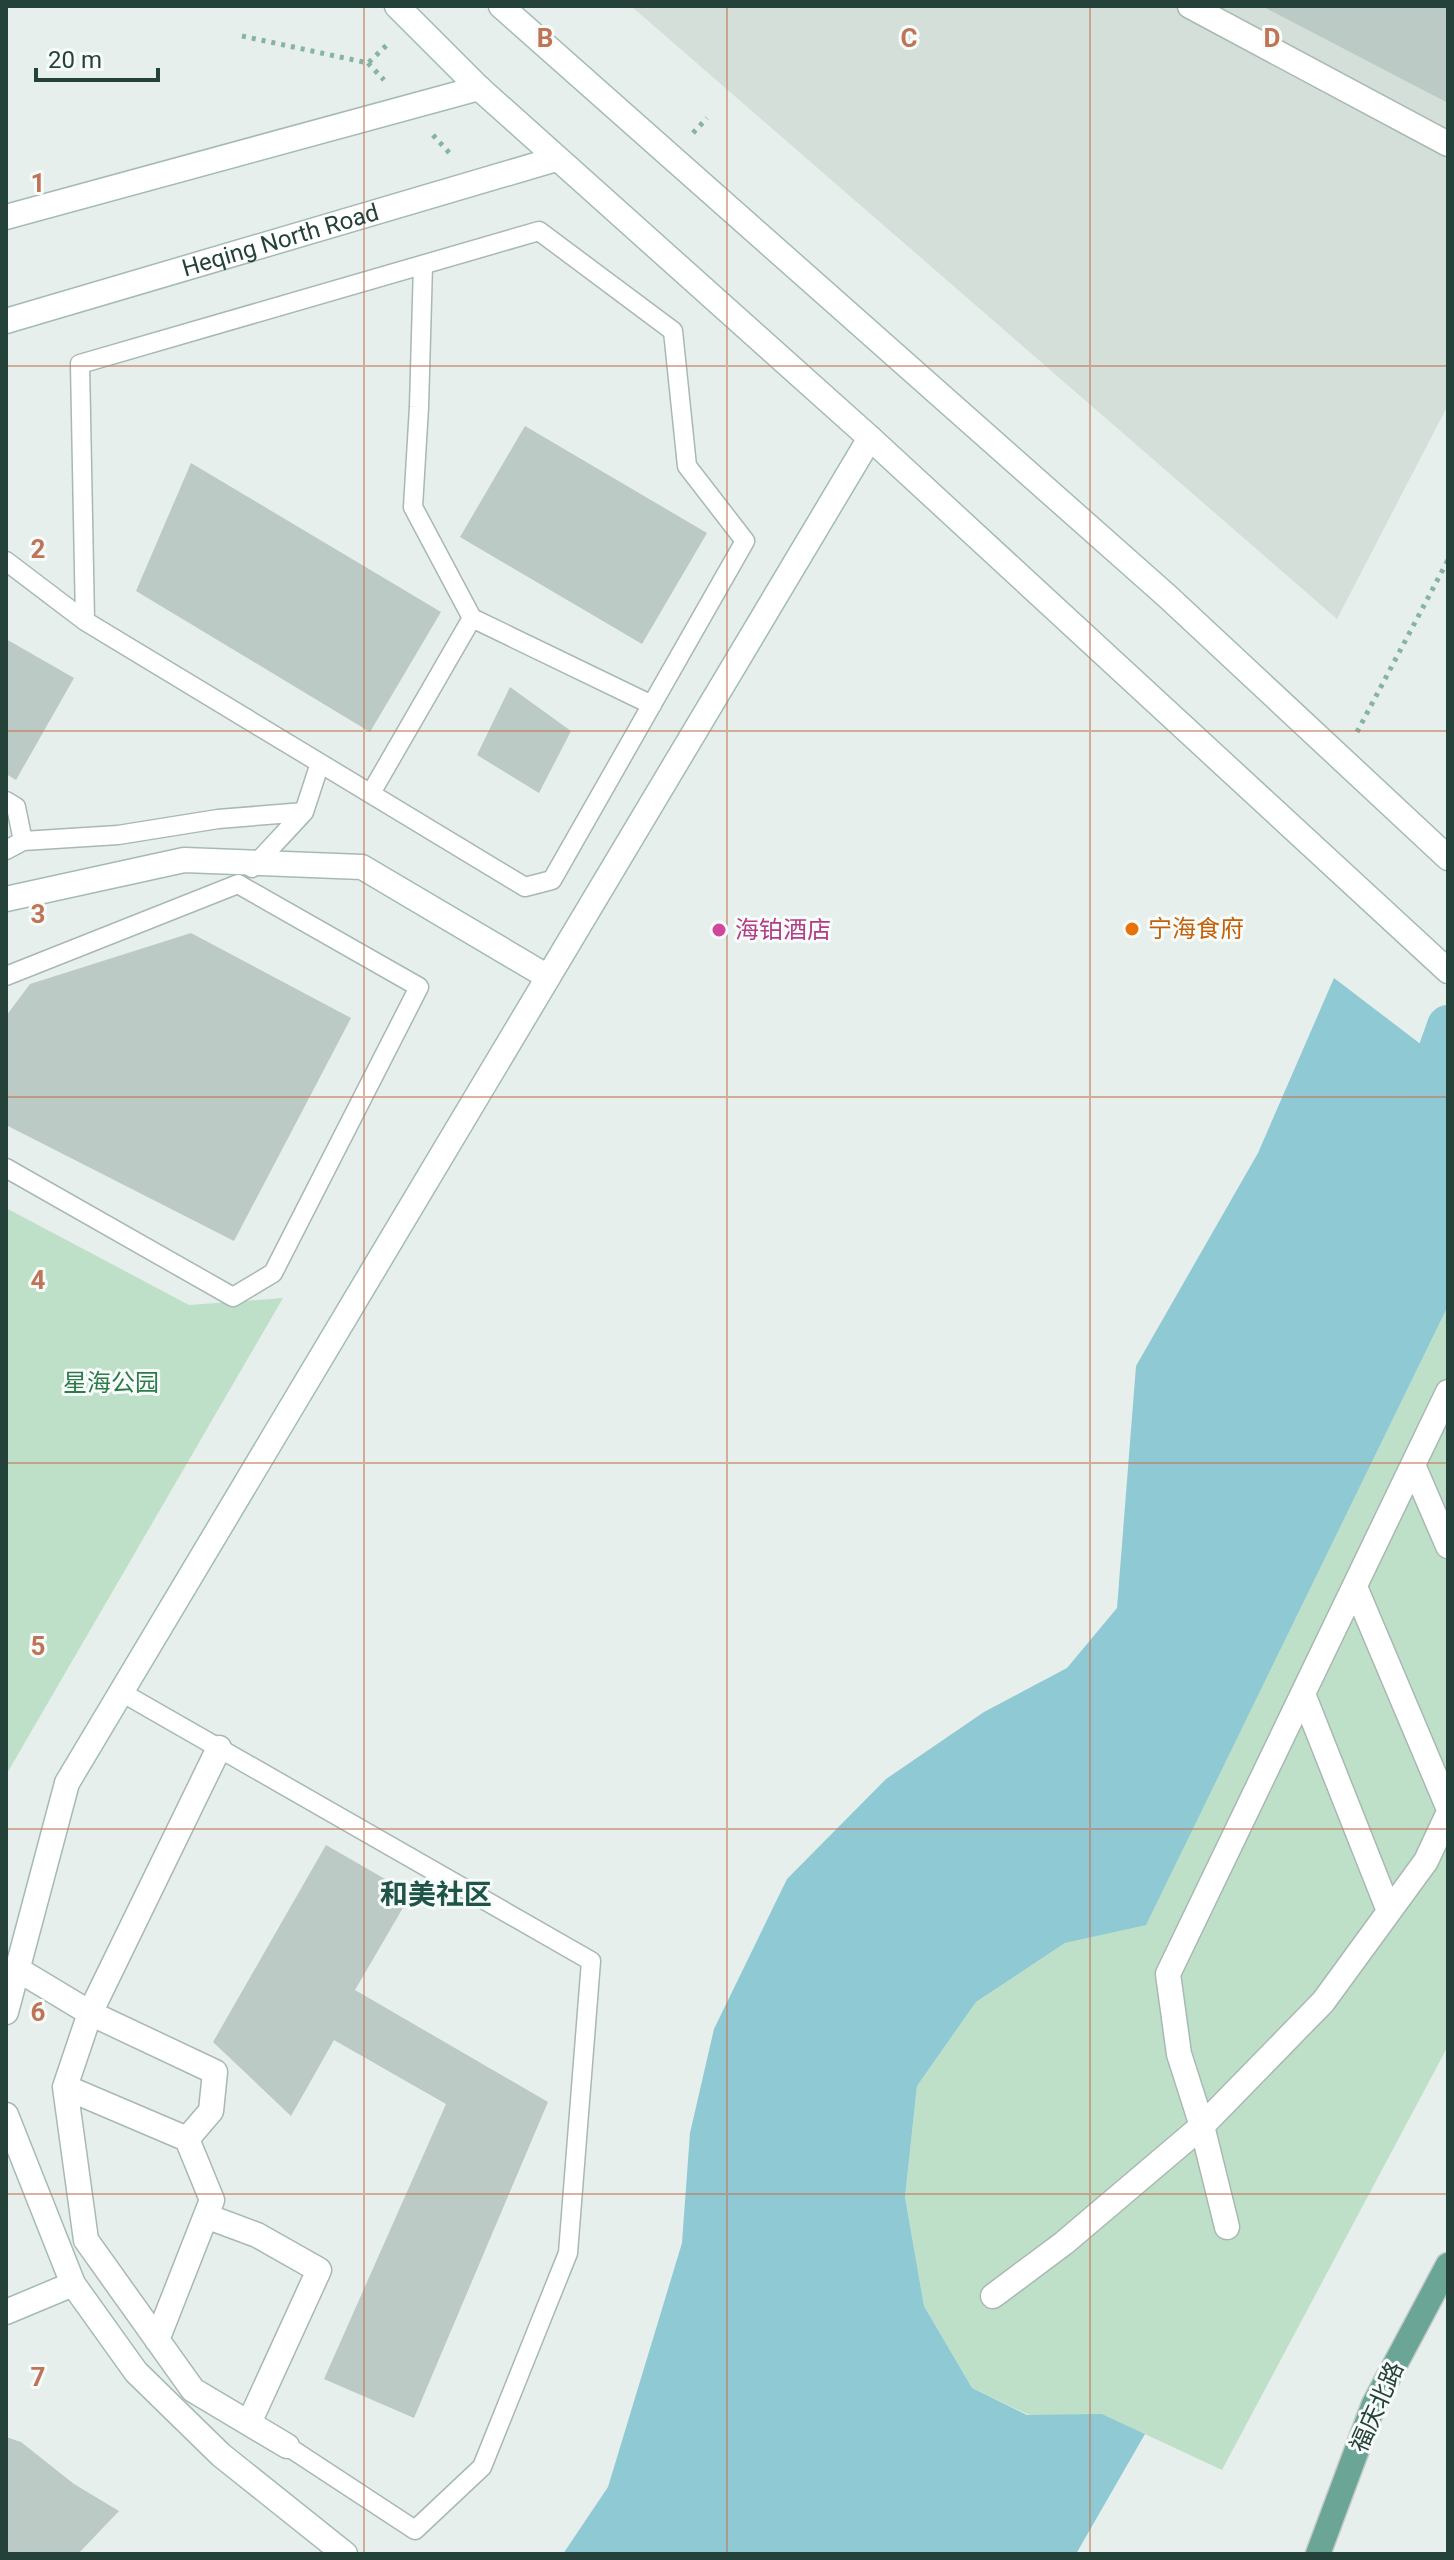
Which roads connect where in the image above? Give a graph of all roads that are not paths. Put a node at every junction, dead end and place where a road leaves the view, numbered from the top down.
1 (501, 6) edge
2 (1190, 6) edge
3 (404, 13) edge
4 (479, 88) junction
5 (1448, 144) edge
6 (556, 159) junction
7 (6, 217) edge
8 (423, 265) junction
9 (6, 321) edge
10 (870, 438) junction
11 (6, 561) edge
12 (472, 618) junction
13 (85, 621) junction
14 (652, 705) junction
15 (320, 763) junction
16 (371, 793) junction
17 (6, 801) edge
18 (304, 812) junction
19 (14, 845) edge
20 (1448, 858) edge
21 (257, 862) junction
22 (238, 884) junction
23 (6, 899) edge
24 (1448, 971) edge
25 (6, 976) edge
26 (548, 977) junction
27 (6, 1168) edge
28 (1448, 1392) edge
29 (1413, 1465) junction
30 (1448, 1546) edge
31 (1355, 1587) junction
32 (121, 1692) junction
33 (1303, 1694) junction
34 (219, 1748) junction
35 (1448, 1807) edge
36 (1448, 1814) edge
37 (1389, 1911) junction
38 (17, 1969) junction
39 (6, 2012) edge
40 (90, 2013) junction
41 (65, 2087) junction
42 (6, 2115) edge
43 (1202, 2126) junction
44 (187, 2139) junction
45 (206, 2216) junction
46 (1227, 2227) dead end
47 (1448, 2265) edge
48 (73, 2284) junction
49 (993, 2296) dead end
50 (6, 2312) edge
51 (157, 2340) junction
52 (249, 2423) junction
53 (287, 2446) joint
54 (345, 2554) edge
55 (1318, 2554) edge

1 - 20 street
2 - 5 street
3 - 4 street
4 - 6 street
4 - 7 street
6 - 9 street, Heqing North Road
6 - 10 street
8 - 12 lane
8 - 13 lane
8 - 14 lane
10 - 24 street
10 - 26 street
11 - 13 lane
12 - 14 lane
12 - 16 lane
13 - 15 lane
14 - 16 lane
15 - 16 lane
15 - 18 lane
17 - 19 lane
18 - 19 lane
18 - 21 lane
21 - 22 lane
21 - 23 street
21 - 26 street
22 - 25 lane
22 - 27 lane
26 - 32 street
28 - 29 street
29 - 30 street
29 - 31 street
31 - 33 street
31 - 35 street
32 - 34 lane
32 - 38 street
33 - 37 street
33 - 43 street
34 - 40 street
34 - 53 lane
36 - 37 street
37 - 43 street
38 - 39 street
38 - 40 street
40 - 41 street
40 - 44 street
41 - 44 street
41 - 51 street
42 - 48 street
43 - 46 street
43 - 49 street
44 - 45 street
45 - 51 street
45 - 52 street
47 - 55 main road, 福庆北路
48 - 50 street
48 - 54 street
51 - 52 street
52 - 53 street

